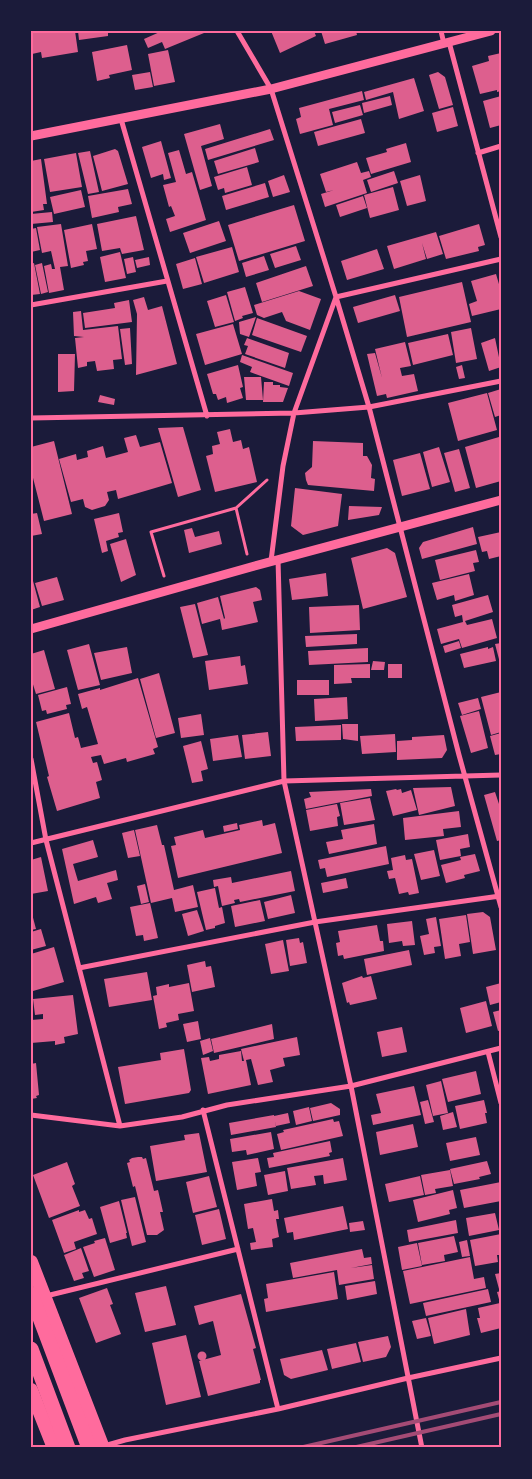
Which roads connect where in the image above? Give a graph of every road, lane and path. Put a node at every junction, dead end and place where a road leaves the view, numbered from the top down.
1 (237, 31) edge
2 (441, 31) edge
3 (491, 31) edge
4 (447, 43) junction
5 (271, 89) junction
6 (121, 120) junction
7 (31, 136) edge
8 (501, 146) edge
9 (478, 153) junction
10 (501, 237) edge
11 (501, 259) edge
12 (167, 281) junction
13 (336, 297) junction
14 (31, 305) edge
15 (501, 381) edge
16 (369, 407) junction
17 (294, 413) junction
18 (206, 416) junction
19 (31, 418) edge
20 (283, 466) junction
21 (501, 500) edge
22 (236, 508) junction
23 (400, 526) junction
24 (275, 560) junction
25 (251, 566) junction
26 (168, 591) junction
27 (31, 629) edge
28 (31, 759) edge
29 (501, 775) edge
30 (466, 776) junction
31 (284, 781) junction
32 (46, 840) junction
33 (31, 843) edge
34 (499, 896) edge
35 (501, 907) edge
36 (315, 922) junction
37 (79, 968) junction
38 (501, 1048) edge
39 (488, 1052) junction
40 (351, 1086) junction
41 (501, 1104) edge
42 (203, 1110) junction
43 (31, 1115) edge
44 (120, 1126) junction
45 (238, 1248) junction
46 (31, 1262) edge
47 (37, 1295) edge
48 (31, 1349) edge
49 (501, 1358) edge
50 (408, 1378) junction
51 (31, 1390) edge
52 (278, 1409) junction
53 (98, 1447) edge
54 (54, 1448) edge
55 (68, 1448) edge
56 (422, 1448) edge

1 - 5 street
2 - 4 street
3 - 4 street
4 - 5 street
4 - 9 street
5 - 6 street
5 - 13 street
6 - 7 street
6 - 12 street
8 - 9 street
9 - 10 street
11 - 13 street
12 - 14 street
12 - 18 street
13 - 16 street
13 - 17 street
15 - 16 street
16 - 17 street
16 - 23 street
17 - 18 street
17 - 20 street
18 - 19 street
20 - 22 path
20 - 24 street
21 - 23 street
22 - 25 path
22 - 26 path
23 - 24 street
23 - 30 street
24 - 25 street
24 - 31 street
25 - 26 street
26 - 27 street
28 - 32 street
29 - 30 street
30 - 31 street
30 - 34 street
31 - 32 street
31 - 36 street
32 - 33 street
32 - 37 street
34 - 35 street
34 - 36 street
36 - 37 street
36 - 40 street
37 - 44 street
38 - 39 street
39 - 40 street
39 - 41 street
40 - 42 street
40 - 50 street
42 - 44 street
42 - 45 street
43 - 44 street
45 - 47 street
45 - 52 street
46 - 47 highway
47 - 53 highway
48 - 55 highway
49 - 50 street
50 - 52 street
50 - 56 street
51 - 54 highway
52 - 53 street

